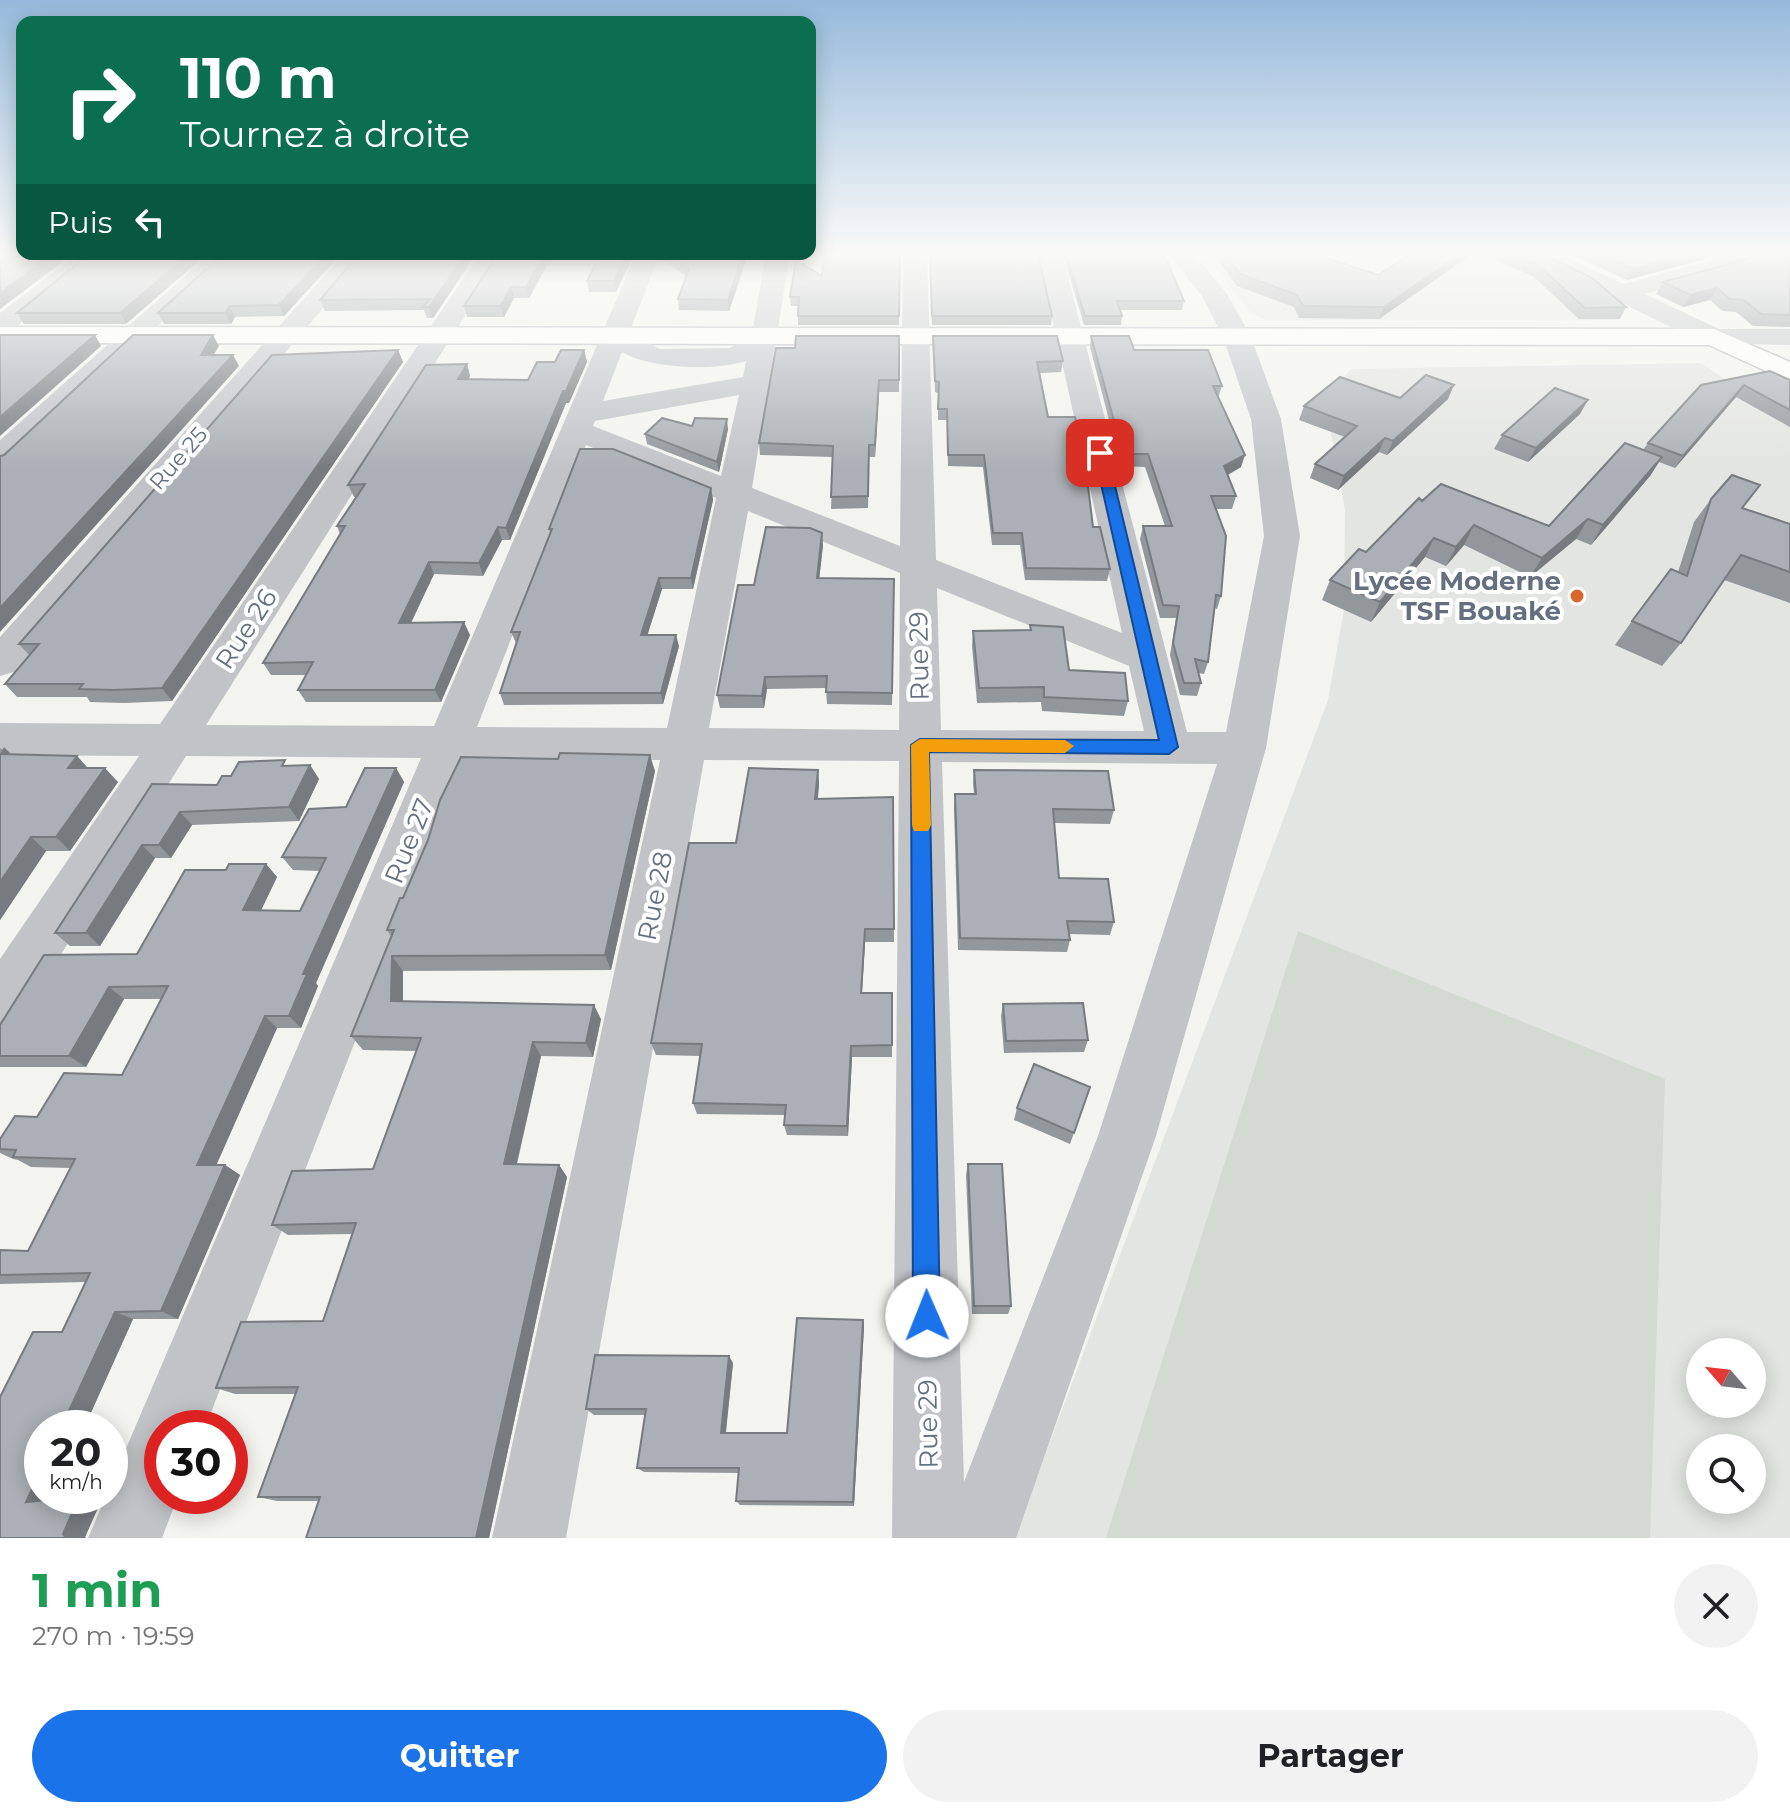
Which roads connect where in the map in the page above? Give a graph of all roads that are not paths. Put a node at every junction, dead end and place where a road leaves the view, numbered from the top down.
1 (146, 326) edge
2 (294, 326) edge
3 (446, 326) edge
4 (620, 326) edge
5 (767, 326) edge
6 (915, 326) edge
7 (1070, 326) edge
8 (1231, 326) edge
9 (1692, 326) edge
10 (0, 335) edge
11 (136, 335) junction
12 (286, 335) junction
13 (439, 336) junction
14 (615, 336) junction
15 (765, 336) junction
16 (915, 336) junction
17 (1073, 336) junction
18 (1237, 337) junction
19 (1714, 337) junction
20 (1790, 337) edge
21 (1790, 373) edge
22 (756, 383) junction
23 (580, 422) junction
24 (0, 458) edge
25 (734, 493) junction
26 (918, 566) junction
27 (1148, 658) junction
28 (0, 662) edge
29 (0, 739) edge
30 (173, 740) junction
31 (449, 742) junction
32 (685, 744) junction
33 (920, 745) junction
34 (1169, 747) junction
35 (1244, 748) junction
36 (0, 1004) edge
37 (177, 1410) edge
38 (144, 1492) edge
39 (125, 1538) edge
40 (529, 1538) edge
41 (929, 1538) edge
42 (979, 1538) edge

1 - 11 street
2 - 12 street, Rue 25
3 - 13 street, Rue 26
4 - 14 street, Rue 27
5 - 15 street, Rue 28
6 - 16 street, Rue 29
7 - 17 street
8 - 18 street
9 - 19 street
10 - 11 main road
11 - 12 main road
11 - 24 street
12 - 13 main road
12 - 28 street, Rue 25
13 - 14 main road
13 - 30 street, Rue 26
14 - 15 street
14 - 23 street, Rue 27
15 - 16 main road
15 - 22 street, Rue 28
16 - 17 main road
16 - 26 street, Rue 29
17 - 18 main road
17 - 27 street
18 - 19 main road
18 - 35 street
19 - 20 street
19 - 21 main road
22 - 23 street
22 - 25 street, Rue 28
23 - 25 street
23 - 31 street, Rue 27
25 - 26 street
25 - 32 street, Rue 28
26 - 27 street
26 - 33 street, Rue 29
27 - 34 street
29 - 30 street
30 - 31 street
30 - 36 street, Rue 26
31 - 32 street
31 - 37 street, Rue 27
32 - 33 street
32 - 40 street, Rue 28
33 - 34 street
33 - 41 street, Rue 29
34 - 35 street
35 - 42 street
38 - 39 street

